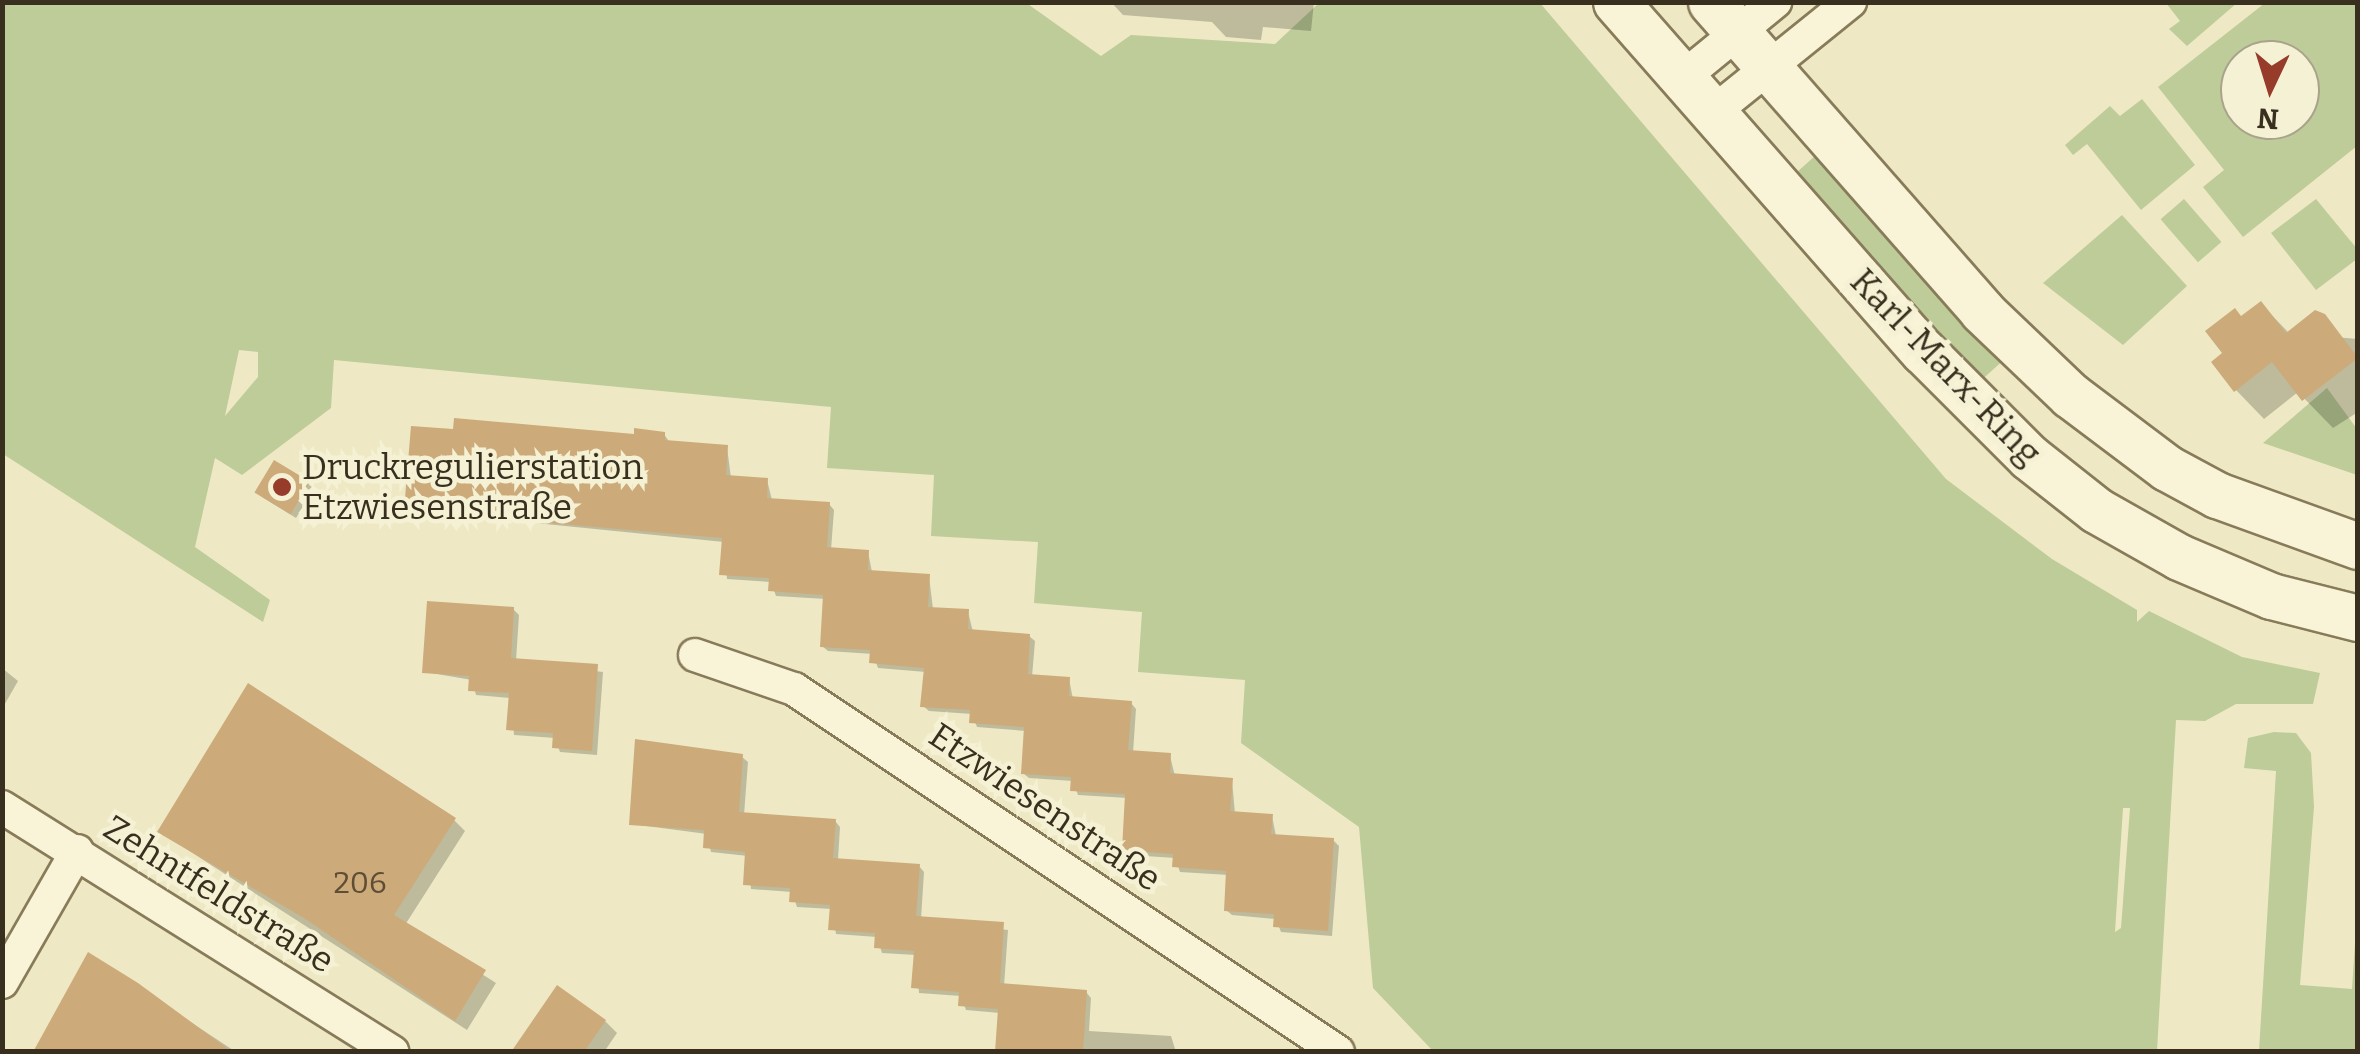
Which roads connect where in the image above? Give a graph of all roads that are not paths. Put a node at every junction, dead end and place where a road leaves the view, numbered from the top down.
1 (1616, 2) edge
2 (1775, 2) edge
3 (1850, 2) edge
4 (1724, 18) edge
5 (1770, 71) junction
6 (1681, 79) junction
7 (1711, 114) junction
8 (2358, 546) edge
9 (2358, 618) edge
10 (695, 655) dead end
11 (2, 806) edge
12 (78, 851) junction
13 (2, 982) edge
14 (392, 1052) edge
15 (1338, 1052) edge

1 - 6 main road, Karl-Marx-Ring
2 - 4 street
3 - 5 street
4 - 5 main road, Karl-Marx-Ring
4 - 6 street
5 - 7 street
5 - 8 main road, Karl-Marx-Ring
6 - 7 main road, Karl-Marx-Ring
7 - 9 main road, Karl-Marx-Ring
10 - 15 street, Etzwiesenstraße
11 - 12 street, Zehntfeldstraße
12 - 13 street
12 - 14 street, Zehntfeldstraße

